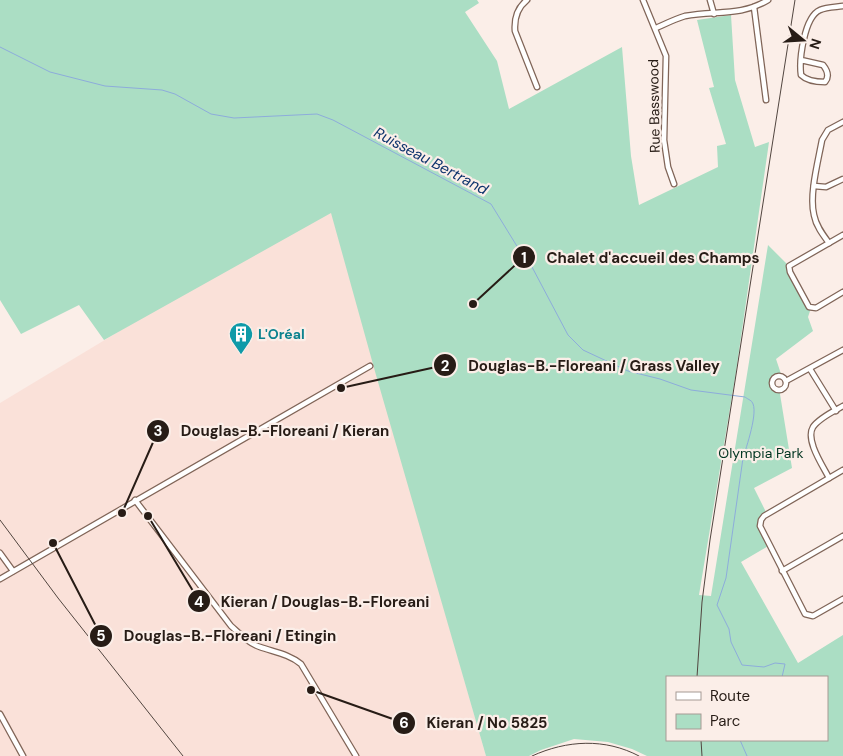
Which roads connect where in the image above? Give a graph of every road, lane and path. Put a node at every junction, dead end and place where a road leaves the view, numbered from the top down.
1 (526, 0) edge
2 (643, 0) edge
3 (710, 0) edge
4 (768, 0) edge
5 (843, 6) edge
6 (754, 7) junction
7 (714, 14) junction
8 (656, 28) junction
9 (801, 60) junction
10 (537, 87) dead end
11 (766, 100) dead end
12 (843, 122) edge
13 (843, 179) edge
14 (674, 184) dead end
15 (814, 186) junction
16 (843, 235) edge
17 (829, 243) junction
18 (843, 292) edge
19 (843, 350) edge
20 (370, 366) dead end
21 (810, 369) junction
22 (786, 381) dead end
23 (843, 406) edge
24 (836, 410) junction
25 (843, 470) edge
26 (829, 478) junction
27 (135, 500) junction
28 (843, 536) edge
29 (0, 553) edge
30 (782, 571) junction
31 (14, 572) junction
32 (0, 579) edge
33 (843, 599) edge
34 (0, 714) edge
35 (23, 756) edge
36 (356, 756) edge

1 - 10 street
2 - 8 street, Rue Basswood
3 - 7 street
4 - 6 street
5 - 9 street
6 - 7 street
6 - 11 street
7 - 8 street
8 - 14 street, Rue Basswood
9 - 9 street
12 - 15 street
13 - 15 street
15 - 17 street
16 - 17 street
17 - 18 street
19 - 21 street
20 - 27 street
21 - 22 street
21 - 24 street
23 - 24 street
24 - 26 street
25 - 26 street
26 - 30 street
27 - 31 street
27 - 36 street
28 - 30 street
29 - 31 street
30 - 33 street
31 - 32 street
34 - 35 street

